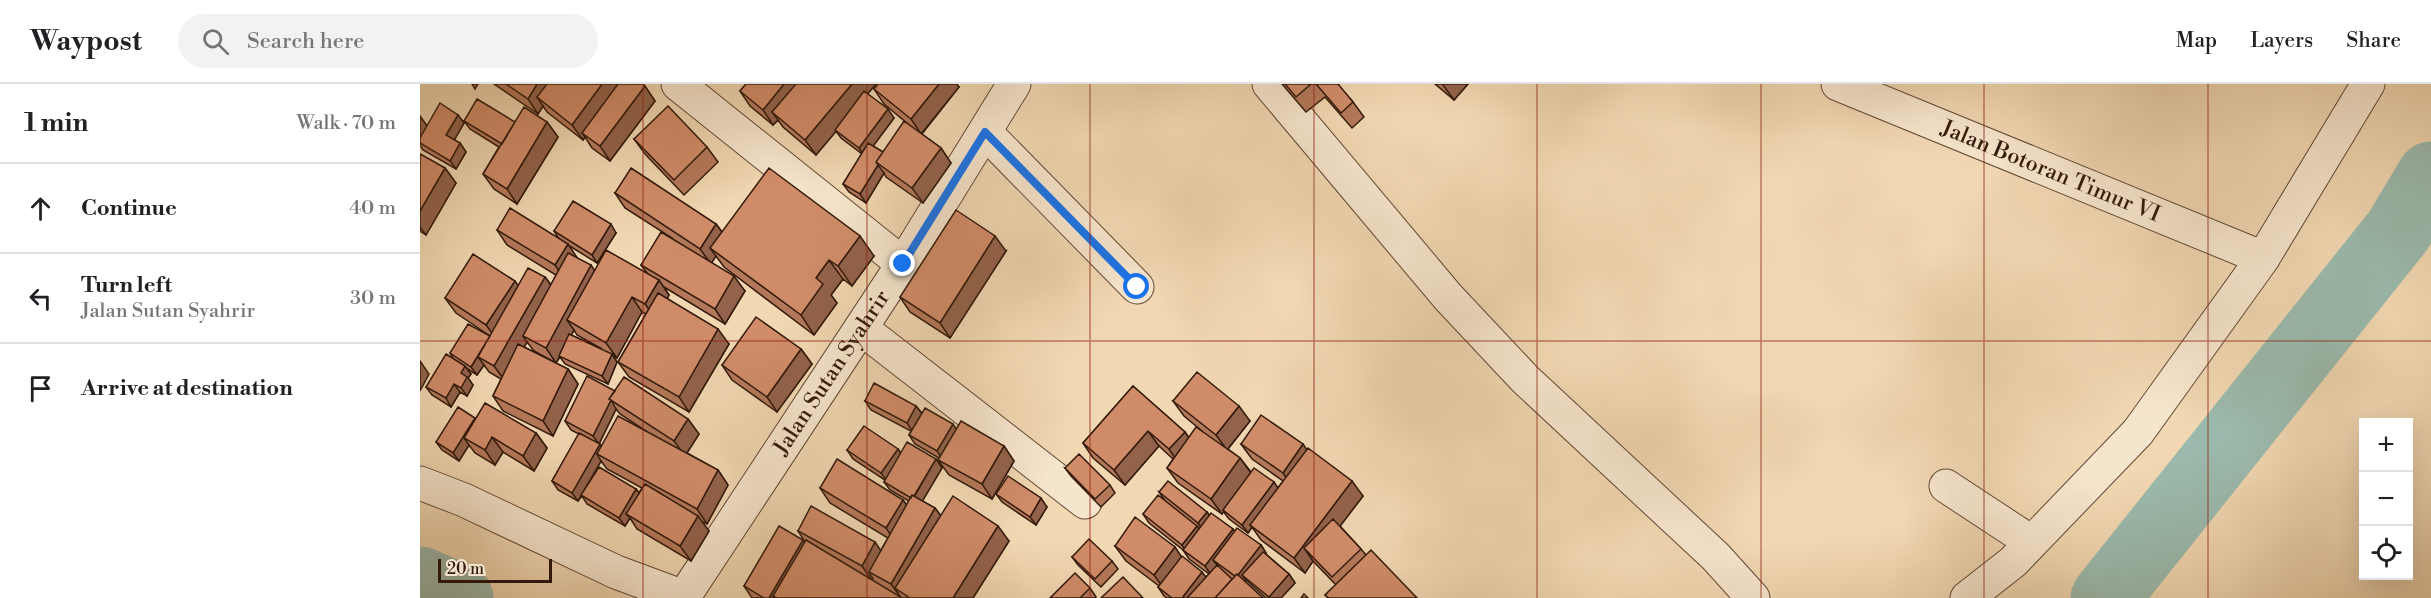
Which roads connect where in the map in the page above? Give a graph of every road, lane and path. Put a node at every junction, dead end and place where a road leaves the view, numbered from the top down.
1 (678, 84) edge
2 (1014, 84) edge
3 (1269, 84) edge
4 (1838, 84) edge
5 (2368, 84) edge
6 (985, 132) junction
7 (2263, 258) junction
8 (903, 264) junction
9 (1137, 287) dead end
10 (861, 328) junction
11 (420, 483) edge
12 (1946, 486) dead end
13 (1085, 502) dead end
14 (2031, 543) junction
15 (684, 598) edge
16 (1753, 598) edge
17 (1967, 598) edge

1 - 8 street
2 - 6 street, Jalan Sutan Syahrir
3 - 16 street
4 - 7 street, Jalan Botoran Timur VI
5 - 7 street
6 - 8 street, Jalan Sutan Syahrir
6 - 9 street
7 - 14 street
8 - 10 street, Jalan Sutan Syahrir
10 - 13 street
10 - 15 street, Jalan Sutan Syahrir
11 - 15 street
12 - 14 street
14 - 17 street

